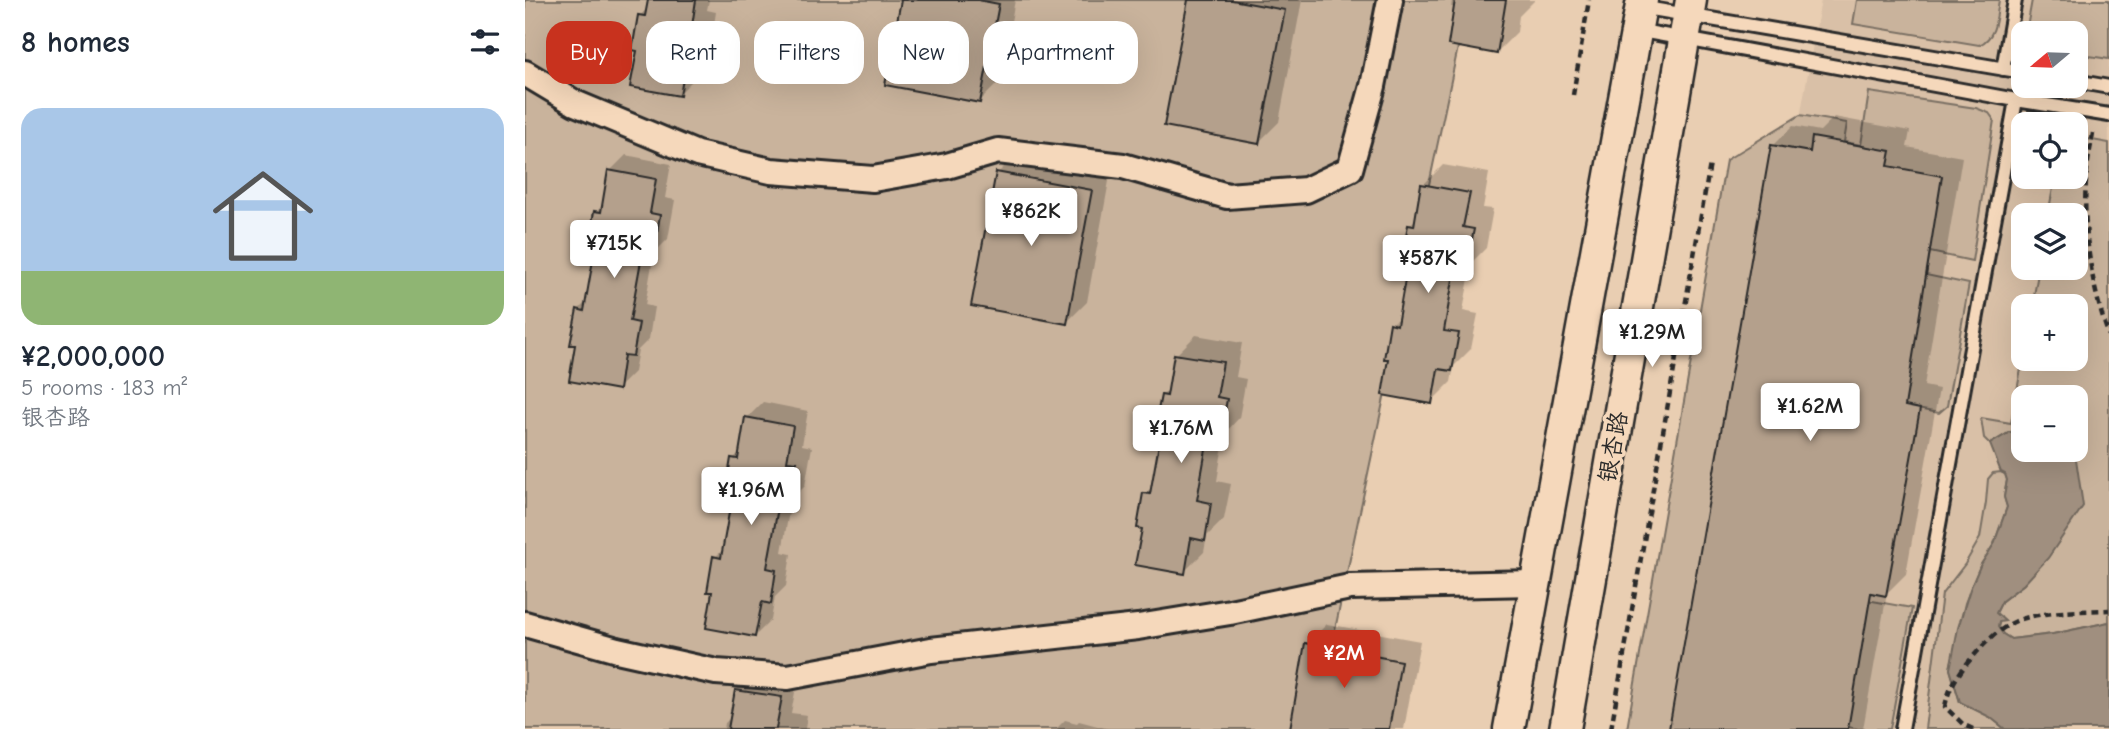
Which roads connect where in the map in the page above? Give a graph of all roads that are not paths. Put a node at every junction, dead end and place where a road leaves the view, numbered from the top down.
1 (1390, 0) edge
2 (2015, 0) edge
3 (1639, 12) edge
4 (1688, 18) edge
5 (2003, 69) junction
6 (2011, 70) edge
7 (525, 73) edge
8 (2088, 83) edge
9 (2109, 87) edge
10 (2016, 100) junction
11 (2103, 114) edge
12 (1536, 583) junction
13 (525, 624) edge
14 (1509, 729) edge
15 (1565, 729) edge
16 (1902, 729) edge

1 - 7 street
2 - 5 lane
3 - 4 lane
3 - 4 lane
3 - 12 street
4 - 5 lane
4 - 10 lane
4 - 15 street, 银杏路
5 - 6 lane
8 - 9 lane
10 - 11 lane
10 - 16 lane
12 - 13 street
12 - 14 street

